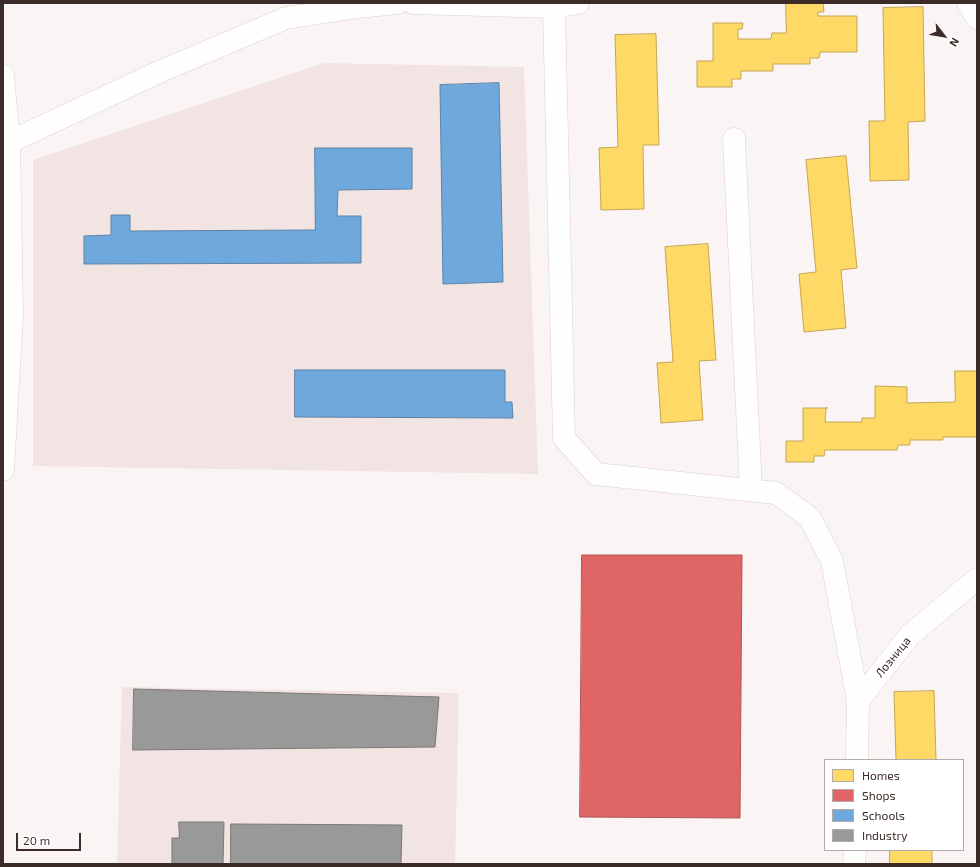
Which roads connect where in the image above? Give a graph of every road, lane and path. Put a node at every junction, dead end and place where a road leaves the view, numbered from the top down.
1 (397, 3) edge
2 (413, 3) edge
3 (578, 3) edge
4 (968, 3) edge
5 (554, 7) junction
6 (977, 18) edge
7 (3, 76) edge
8 (734, 139) dead end
9 (6, 143) edge
10 (3, 470) edge
11 (751, 490) junction
12 (977, 579) edge
13 (858, 701) junction
14 (857, 759) edge
15 (855, 851) edge
16 (854, 864) edge

1 - 9 street
2 - 5 street
3 - 5 street
4 - 6 street
5 - 11 street
7 - 9 street
8 - 11 street
9 - 10 street
11 - 13 street
12 - 13 street, Лозница
13 - 14 street
15 - 16 street

